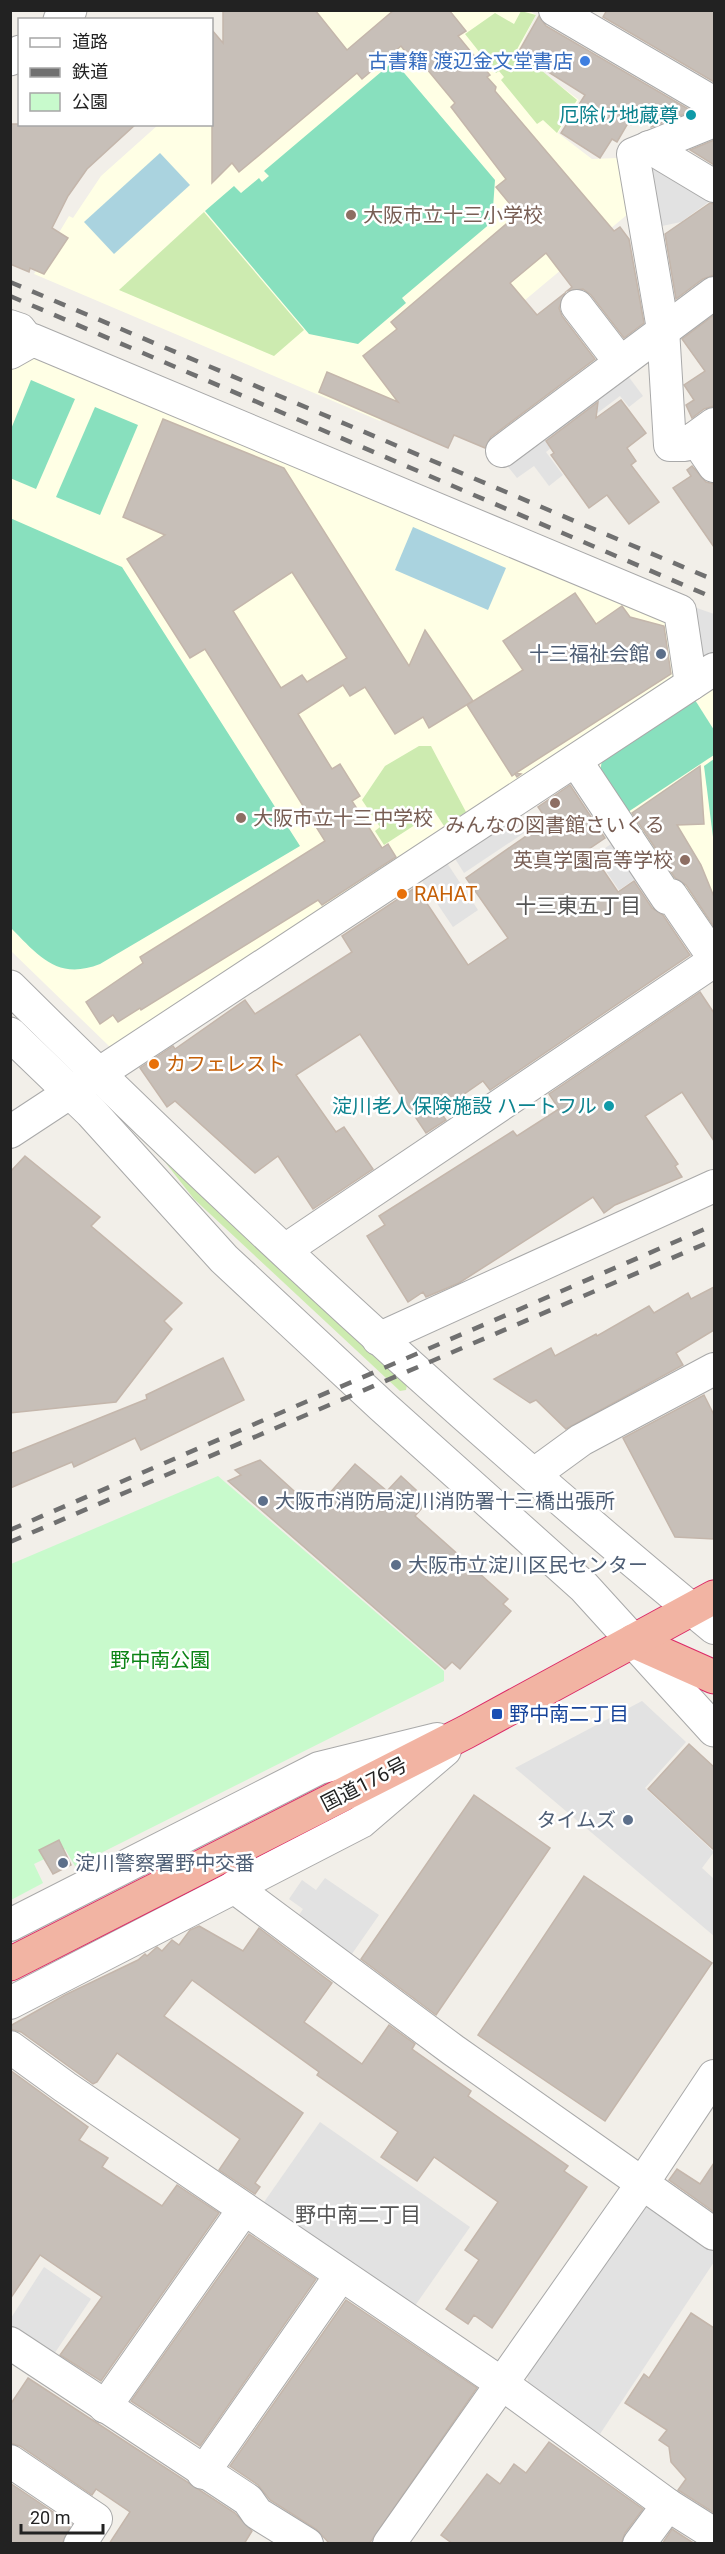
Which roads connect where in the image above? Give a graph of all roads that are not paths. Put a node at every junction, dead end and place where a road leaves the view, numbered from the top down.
1 (555, 10) edge
2 (714, 103) edge
3 (714, 122) edge
4 (649, 147) junction
5 (714, 186) edge
6 (714, 293) edge
7 (577, 306) dead end
8 (663, 329) junction
9 (18, 339) edge
10 (620, 362) junction
11 (705, 431) edge
12 (502, 451) dead end
13 (714, 466) edge
14 (703, 677) edge
15 (576, 761) junction
16 (714, 963) edge
17 (10, 987) edge
18 (10, 1034) edge
19 (100, 1075) junction
20 (72, 1092) junction
21 (10, 1132) edge
22 (714, 1186) edge
23 (285, 1250) junction
24 (378, 1339) junction
25 (714, 1369) edge
26 (533, 1475) junction
27 (707, 1612) edge
28 (633, 1641) junction
29 (714, 1677) edge
30 (714, 1730) edge
31 (466, 1732) junction
32 (234, 1887) junction
33 (10, 1925) edge
34 (10, 1964) edge
35 (10, 2003) edge
36 (10, 2047) edge
37 (714, 2076) edge
38 (642, 2184) junction
39 (244, 2209) junction
40 (714, 2234) edge
41 (342, 2275) junction
42 (15, 2355) edge
43 (501, 2384) junction
44 (105, 2407) junction
45 (10, 2461) edge
46 (203, 2473) junction
47 (668, 2505) junction
48 (714, 2534) edge
49 (398, 2541) edge
50 (80, 2544) edge
51 (307, 2544) edge
52 (639, 2544) edge

1 - 2 street
3 - 4 street
4 - 5 street
4 - 8 street
6 - 8 street
7 - 10 street
8 - 10 street
8 - 11 street
9 - 14 street
10 - 12 street
11 - 13 street
14 - 15 street
15 - 16 street
15 - 19 street
16 - 23 street
17 - 19 street
18 - 20 street
19 - 20 street
19 - 23 street
20 - 21 street
20 - 28 street
22 - 24 street
23 - 24 street
24 - 26 street
25 - 26 street
26 - 27 street
27 - 28 highway, 国道176号
28 - 29 highway
28 - 30 street
28 - 31 highway, 国道176号
31 - 32 street
31 - 33 street
31 - 34 highway, 国道176号
32 - 35 street
32 - 38 street
36 - 39 street
37 - 38 street
38 - 40 street
38 - 43 street
39 - 41 street
39 - 44 street
41 - 43 street
41 - 46 street
42 - 44 street
43 - 47 street
43 - 49 street
44 - 46 street
45 - 50 street
46 - 51 street
47 - 48 street
47 - 52 street

